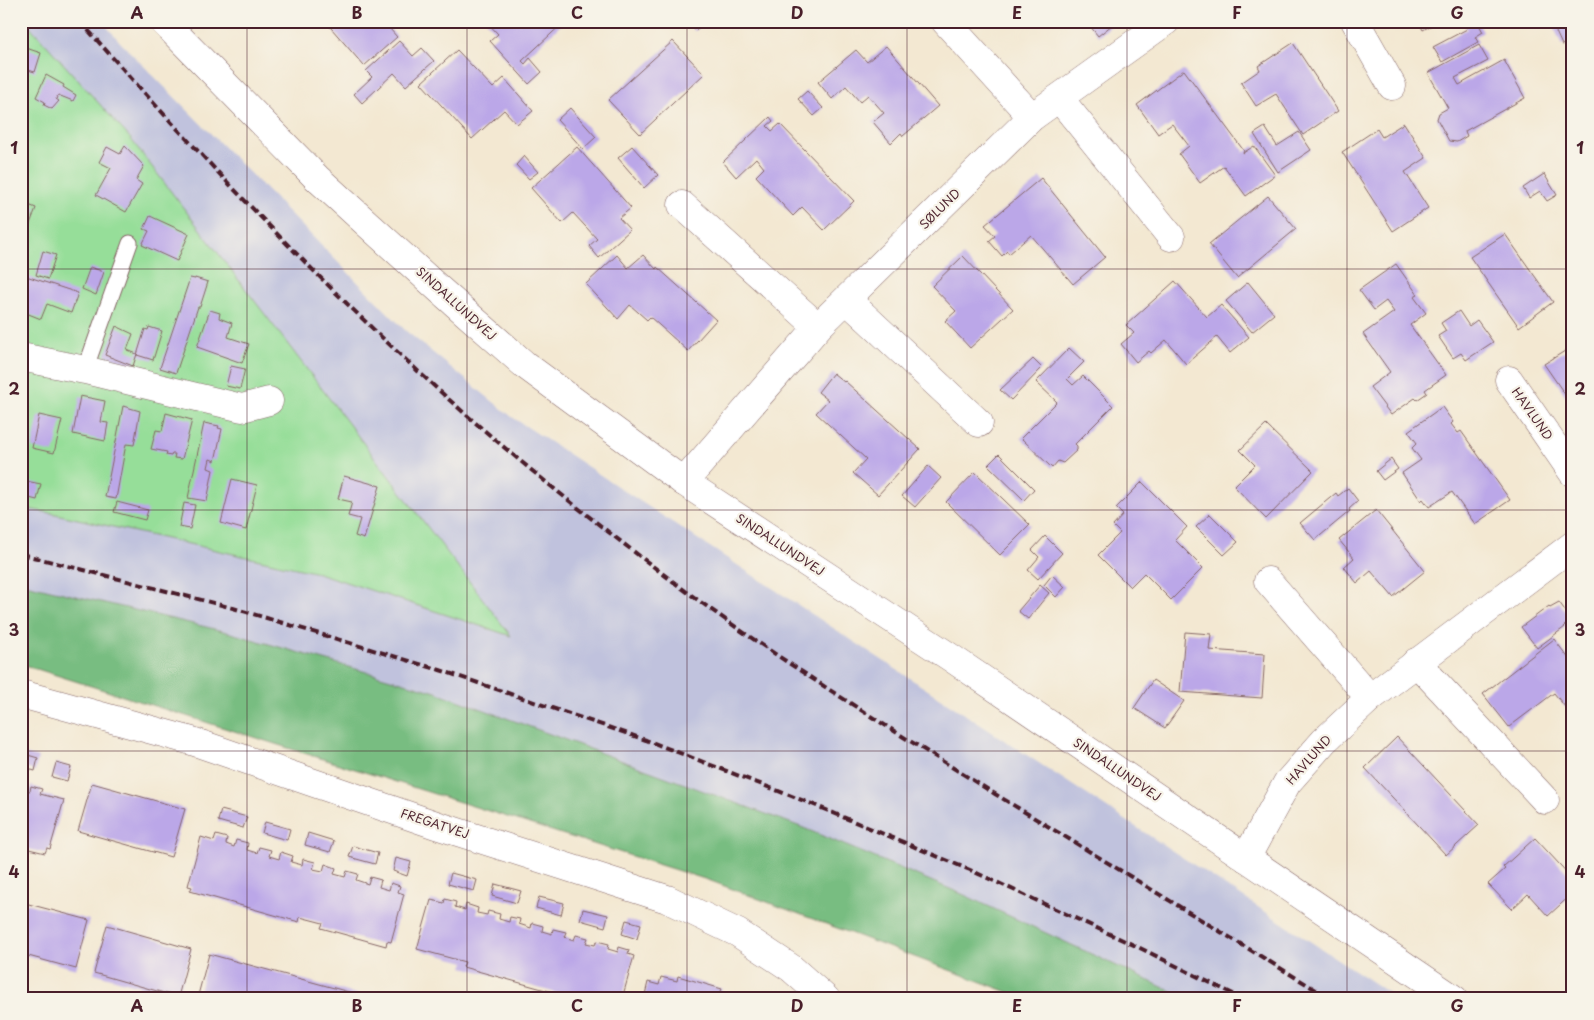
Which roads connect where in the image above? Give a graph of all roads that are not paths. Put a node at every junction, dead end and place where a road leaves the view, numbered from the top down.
1 (945, 21) edge
2 (1166, 21) edge
3 (1355, 21) edge
4 (170, 24) edge
5 (1392, 86) dead end
6 (1059, 98) junction
7 (1032, 117) junction
8 (682, 205) dead end
9 (1171, 237) dead end
10 (130, 243) dead end
11 (847, 300) junction
12 (818, 327) junction
13 (21, 357) edge
14 (85, 370) junction
15 (1509, 380) dead end
16 (269, 401) dead end
17 (978, 423) dead end
18 (1573, 472) edge
19 (684, 482) junction
20 (1573, 545) edge
21 (1268, 581) dead end
22 (1416, 662) junction
23 (21, 694) edge
24 (1370, 698) junction
25 (1545, 800) dead end
26 (1246, 858) junction
27 (826, 999) edge
28 (1454, 999) edge

1 - 7 street
2 - 6 street, SØLUND
3 - 5 street
4 - 19 street, SINDALLUNDVEJ
6 - 7 street, SØLUND
6 - 9 street
7 - 11 street, SØLUND
8 - 12 street
10 - 14 lane
11 - 12 street, SØLUND
11 - 17 street
12 - 19 street, SØLUND
13 - 14 street
14 - 16 street
15 - 18 street, HAVLUND
19 - 26 street, SINDALLUNDVEJ
20 - 22 street, HAVLUND
21 - 24 street
22 - 24 street, HAVLUND
22 - 25 street
23 - 27 street, FREGATVEJ
24 - 26 street, HAVLUND
26 - 28 street, SINDALLUNDVEJ

